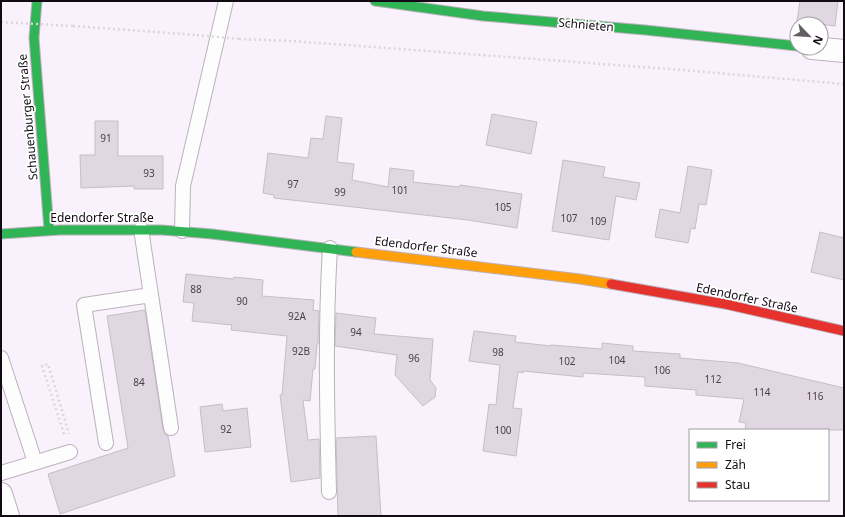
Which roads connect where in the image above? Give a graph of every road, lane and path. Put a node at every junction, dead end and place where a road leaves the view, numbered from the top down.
1 (37, 1) edge
2 (226, 1) edge
3 (375, 1) edge
4 (1, 22) edge
5 (789, 45) edge
6 (829, 50) edge
7 (844, 51) edge
8 (844, 84) edge
9 (141, 229) junction
10 (49, 230) junction
11 (182, 231) junction
12 (1, 234) edge
13 (330, 248) junction
14 (151, 294) junction
15 (844, 331) edge
16 (1, 358) edge
17 (170, 428) dead end
18 (69, 435) dead end
19 (106, 443) dead end
20 (70, 452) joint
21 (35, 462) junction
22 (1, 473) edge
23 (329, 492) dead end
24 (1, 494) edge
25 (8, 516) edge

1 - 10 street, Schauenburger Straße
2 - 11 lane
3 - 5 street, Schnieten
4 - 8 path, bridge
6 - 7 street
9 - 10 street, Edendorfer Straße
9 - 11 street, Edendorfer Straße
9 - 14 lane
10 - 12 street, Edendorfer Straße
11 - 13 street, Edendorfer Straße
13 - 15 street, Edendorfer Straße
13 - 23 lane
14 - 17 lane
14 - 19 lane
16 - 21 lane
18 - 20 path
20 - 21 lane
21 - 22 lane
24 - 25 street

